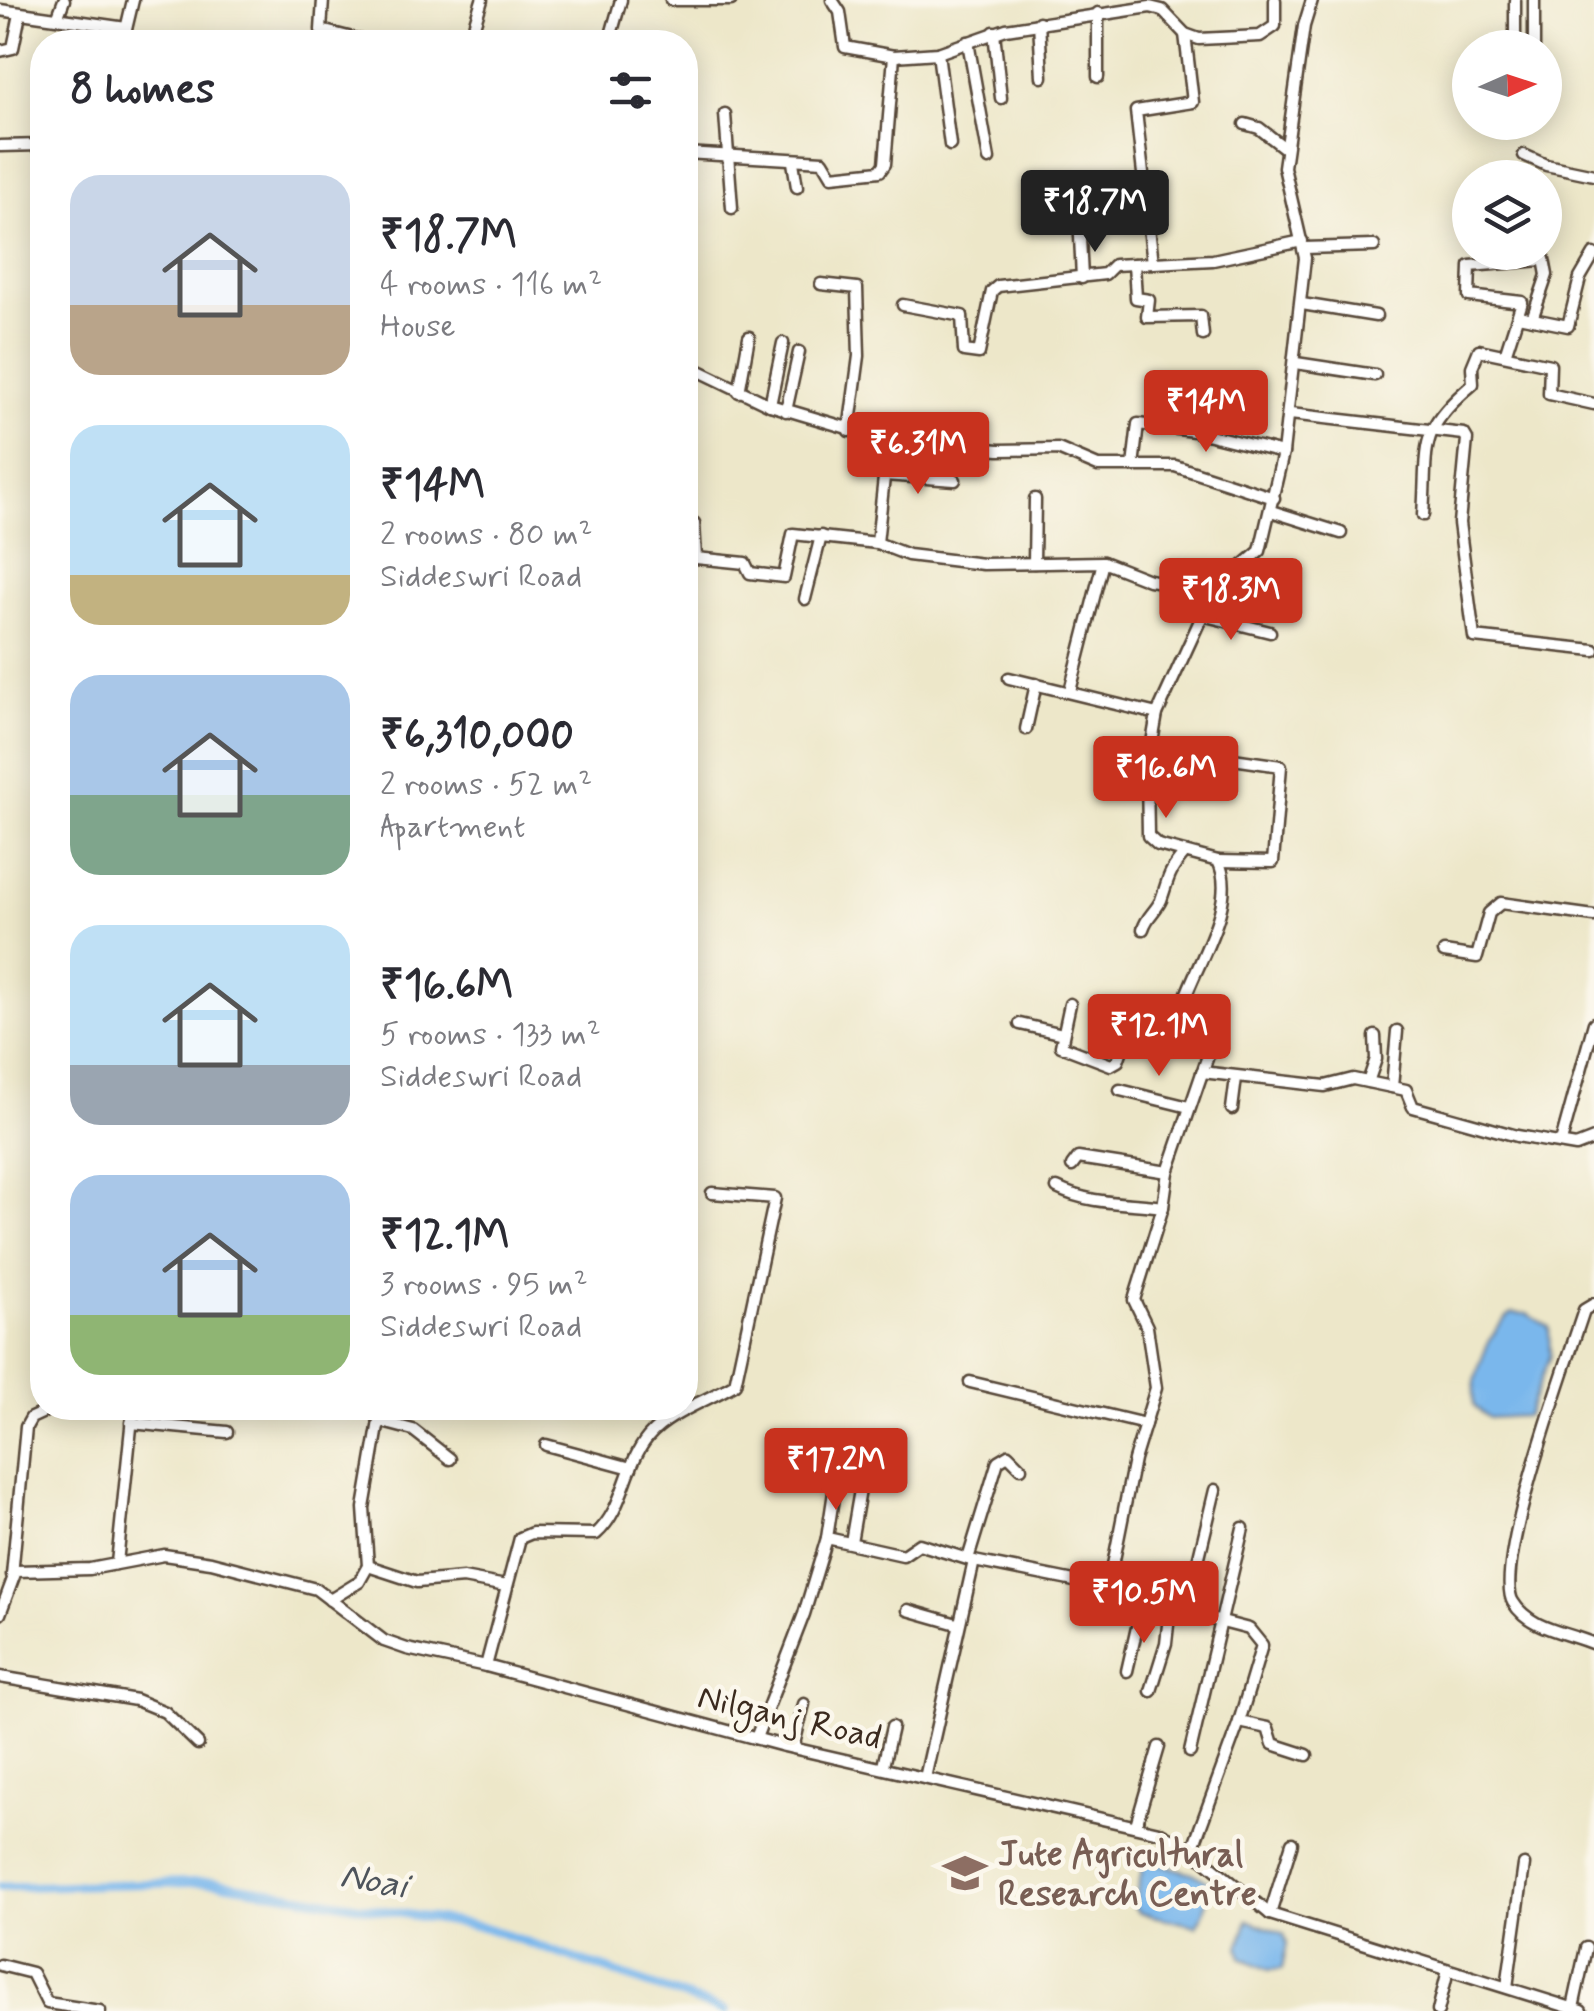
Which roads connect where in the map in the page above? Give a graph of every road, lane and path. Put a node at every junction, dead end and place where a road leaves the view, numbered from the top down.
1 (64, 0) edge
2 (133, 0) edge
3 (323, 0) edge
4 (482, 0) edge
5 (621, 0) edge
6 (671, 0) edge
7 (731, 0) edge
8 (832, 0) edge
9 (1274, 0) edge
10 (1312, 0) edge
11 (1515, 0) edge
12 (1534, 0) edge
13 (1137, 4) edge
14 (0, 10) edge
15 (1098, 13) junction
16 (20, 14) junction
17 (58, 16) junction
18 (1040, 22) junction
19 (126, 28) joint
20 (320, 30) edge
21 (473, 30) edge
22 (612, 30) edge
23 (1515, 30) edge
24 (1534, 30) edge
25 (994, 32) junction
26 (1186, 34) junction
27 (968, 42) junction
28 (0, 50) edge
29 (938, 53) junction
30 (894, 56) junction
31 (1042, 77) dead end
32 (1098, 77) dead end
33 (1001, 98) dead end
34 (725, 114) dead end
35 (1245, 124) dead end
36 (30, 145) edge
37 (950, 145) dead end
38 (0, 146) edge
39 (1286, 149) junction
40 (698, 154) edge
41 (1524, 155) dead end
42 (727, 157) junction
43 (988, 160) dead end
44 (1535, 160) edge
45 (793, 162) junction
46 (1562, 168) edge
47 (1594, 175) edge
48 (797, 187) dead end
49 (1078, 195) dead end
50 (732, 208) dead end
51 (1303, 244) junction
52 (1374, 246) dead end
53 (1594, 254) edge
54 (1154, 262) junction
55 (1134, 264) junction
56 (1470, 270) edge
57 (1546, 270) edge
58 (1082, 278) junction
59 (820, 284) dead end
60 (1302, 304) junction
61 (902, 305) dead end
62 (1376, 316) dead end
63 (1518, 316) junction
64 (1532, 320) junction
65 (1203, 335) dead end
66 (749, 337) dead end
67 (783, 343) dead end
68 (799, 352) dead end
69 (1504, 355) junction
70 (1296, 363) junction
71 (698, 371) edge
72 (1376, 375) dead end
73 (739, 392) junction
74 (1594, 404) edge
75 (770, 405) junction
76 (786, 411) junction
77 (1290, 414) junction
78 (1430, 428) junction
79 (848, 431) junction
80 (888, 440) junction
81 (1283, 453) junction
82 (1133, 466) junction
83 (884, 475) junction
84 (956, 480) dead end
85 (1274, 498) junction
86 (1035, 499) dead end
87 (1271, 511) junction
88 (1423, 515) dead end
89 (1341, 532) dead end
90 (821, 536) junction
91 (877, 543) junction
92 (698, 560) edge
93 (1103, 562) junction
94 (1034, 563) junction
95 (1214, 590) junction
96 (805, 600) dead end
97 (1202, 615) junction
98 (1270, 632) dead end
99 (1594, 650) edge
100 (1009, 678) dead end
101 (1036, 684) junction
102 (1070, 691) junction
103 (1157, 714) junction
104 (1026, 728) dead end
105 (1150, 747) junction
106 (1184, 854) junction
107 (1218, 861) junction
108 (1594, 916) edge
109 (1143, 929) dead end
110 (1444, 952) dead end
111 (1070, 1004) dead end
112 (1186, 1018) junction
113 (1594, 1023) edge
114 (1020, 1024) dead end
115 (1397, 1031) dead end
116 (1062, 1034) junction
117 (1375, 1036) dead end
118 (1589, 1058) edge
119 (1202, 1072) junction
120 (1236, 1078) junction
121 (1368, 1082) junction
122 (1392, 1087) junction
123 (1120, 1090) dead end
124 (1189, 1107) junction
125 (1232, 1109) dead end
126 (1594, 1139) edge
127 (1560, 1142) junction
128 (1072, 1166) dead end
129 (1168, 1172) junction
130 (1057, 1188) dead end
131 (712, 1193) dead end
132 (1163, 1207) junction
133 (1594, 1304) edge
134 (970, 1382) dead end
135 (698, 1404) edge
136 (30, 1420) edge
137 (131, 1420) edge
138 (673, 1420) edge
139 (379, 1421) joint
140 (131, 1423) junction
141 (1145, 1424) junction
142 (227, 1432) dead end
143 (546, 1446) dead end
144 (450, 1459) dead end
145 (630, 1468) junction
146 (1021, 1468) dead end
147 (838, 1472) dead end
148 (860, 1490) dead end
149 (1215, 1490) dead end
150 (1243, 1528) dead end
151 (827, 1538) junction
152 (851, 1542) junction
153 (971, 1560) junction
154 (116, 1563) junction
155 (368, 1566) junction
156 (12, 1575) junction
157 (506, 1586) junction
158 (1109, 1588) junction
159 (330, 1600) junction
160 (1143, 1601) junction
161 (1170, 1607) junction
162 (908, 1610) dead end
163 (1186, 1611) junction
164 (0, 1614) edge
165 (1221, 1620) junction
166 (957, 1624) junction
167 (1594, 1644) edge
168 (486, 1666) junction
169 (1127, 1670) dead end
170 (0, 1677) edge
171 (1151, 1691) dead end
172 (804, 1704) dead end
173 (1240, 1722) junction
174 (892, 1727) dead end
175 (756, 1738) junction
176 (198, 1744) dead end
177 (1159, 1746) dead end
178 (793, 1748) junction
179 (1190, 1752) dead end
180 (1307, 1755) dead end
181 (883, 1766) junction
182 (925, 1778) junction
183 (1136, 1825) junction
184 (1292, 1842) dead end
185 (1192, 1850) junction
186 (1524, 1865) dead end
187 (1270, 1914) junction
188 (1586, 1948) dead end
189 (0, 1965) edge
190 (1448, 1970) junction
191 (1506, 1987) junction
192 (1578, 2010) edge
193 (100, 2011) edge
194 (1438, 2011) edge

1 - 17 street
2 - 19 street
3 - 20 street
4 - 21 street
5 - 22 street
6 - 7 street
8 - 30 street
9 - 26 street
10 - 39 street
11 - 23 street
12 - 24 street
13 - 15 street
13 - 26 street
14 - 16 street
15 - 18 street
15 - 32 street
16 - 17 street
16 - 28 street
17 - 19 street
18 - 25 street
18 - 31 street
25 - 27 street
25 - 33 street
26 - 54 street
27 - 29 street
27 - 43 street
29 - 30 street
29 - 37 street
30 - 45 street
34 - 42 street
35 - 39 street
36 - 38 street
39 - 51 street
40 - 42 street
41 - 44 street
42 - 45 street
42 - 50 street
45 - 48 street
46 - 47 street
49 - 58 street
51 - 52 street
51 - 54 street
51 - 60 street
53 - 64 street
54 - 55 street
55 - 58 street
55 - 65 street
56 - 63 street
57 - 64 street
58 - 61 street
59 - 79 street
60 - 62 street
60 - 70 street
63 - 64 street
63 - 69 street
66 - 73 street
67 - 75 street
68 - 76 street
69 - 74 street
69 - 78 street
70 - 72 street
70 - 77 street
71 - 73 street
73 - 75 street
75 - 76 street
76 - 79 street
77 - 78 street
77 - 81 street
78 - 88 street
78 - 99 street
79 - 80 street
80 - 82 street
80 - 83 street
81 - 82 street
81 - 85 street
82 - 85 street
83 - 84 street
83 - 91 street
85 - 87 street
86 - 94 street
87 - 89 street
87 - 95 street
90 - 91 street
90 - 92 street
90 - 96 street
91 - 94 street
93 - 94 street
93 - 95 street
93 - 102 street
95 - 97 street
97 - 98 street
97 - 103 street
100 - 101 street
101 - 102 street
101 - 104 street
102 - 103 street
103 - 105 street
105 - 106 street
105 - 107 street
106 - 107 street
106 - 109 street
107 - 112 street
108 - 110 street
111 - 116 street
112 - 116 street
112 - 119 street
113 - 118 street
114 - 116 street
115 - 122 street
117 - 121 street
118 - 127 street
119 - 120 street
119 - 124 street
120 - 121 street
120 - 125 street
121 - 122 street
122 - 127 street
123 - 124 street
124 - 129 street
126 - 127 street
128 - 129 street
129 - 132 street
130 - 132 street
131 - 135 street
132 - 141 street
133 - 167 street
134 - 141 street
136 - 156 street
137 - 140 street
138 - 145 street
139 - 144 street
139 - 155 street
140 - 142 street
140 - 154 street
141 - 158 street
143 - 145 street
145 - 157 street
146 - 153 street
147 - 151 street
148 - 152 street
149 - 163 street
150 - 165 street
151 - 152 street
151 - 175 street
152 - 153 street
153 - 158 street
153 - 166 street
154 - 156 street, Nilganj Road
154 - 159 street, Nilganj Road
155 - 157 street
155 - 159 street
156 - 164 street
157 - 168 street
158 - 160 street
159 - 168 street, Nilganj Road
160 - 161 street
160 - 169 street
161 - 163 street
161 - 171 street
162 - 166 street
163 - 165 street
165 - 173 street
165 - 179 street
166 - 182 street
168 - 175 street, Nilganj Road
170 - 176 street
172 - 178 street
173 - 180 street
173 - 185 street
174 - 181 street
175 - 178 street, Nilganj Road
177 - 183 street
178 - 181 street, Nilganj Road
181 - 182 street, Nilganj Road
182 - 183 street, Nilganj Road
183 - 185 street, Nilganj Road
184 - 187 street
185 - 187 street, Nilganj Road
186 - 191 street
187 - 190 street, Nilganj Road
188 - 192 street
189 - 193 street
190 - 191 street, Nilganj Road
190 - 194 street
191 - 192 street, Nilganj Road

